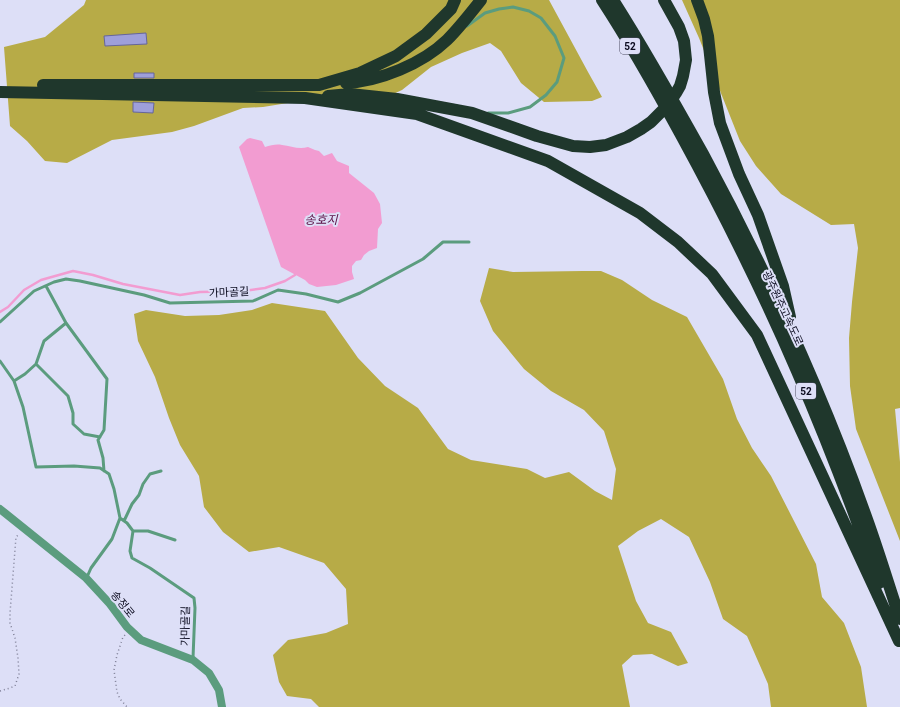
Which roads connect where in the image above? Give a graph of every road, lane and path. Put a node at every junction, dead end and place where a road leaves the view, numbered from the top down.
1 (455, 0) edge
2 (481, 0) edge
3 (602, 0) edge
4 (613, 0) edge
5 (664, 0) edge
6 (697, 0) edge
7 (447, 40) junction
8 (0, 84) edge
9 (319, 85) junction
10 (662, 91) junction
11 (0, 92) edge
12 (305, 98) junction
13 (472, 113) junction
14 (690, 141) junction
15 (469, 242) dead end
16 (46, 286) junction
17 (0, 322) edge
18 (66, 323) junction
19 (799, 349) junction
20 (0, 361) edge
21 (36, 364) junction
22 (14, 381) junction
23 (100, 437) junction
24 (104, 470) junction
25 (161, 471) dead end
26 (0, 509) edge
27 (120, 518) junction
28 (124, 521) junction
29 (24, 528) junction
30 (133, 531) junction
31 (175, 540) dead end
32 (86, 578) junction
33 (900, 618) edge
34 (130, 629) junction
35 (899, 643) edge
36 (193, 660) junction
37 (0, 691) edge
38 (127, 707) edge
39 (222, 707) edge

1 - 9 highway
2 - 7 highway
3 - 10 highway, 광주원주고속도로 / 52
4 - 10 highway, 광주원주고속도로 / 52
5 - 13 highway
6 - 19 highway
7 - 9 highway
7 - 13 lane
8 - 9 highway
10 - 14 highway, 광주원주고속도로 / 52
11 - 12 highway
12 - 13 highway
12 - 35 highway
14 - 19 highway, 광주원주고속도로 / 52
14 - 35 highway, 광주원주고속도로 / 52
15 - 16 lane, 가마골길
16 - 17 lane, 가마골길
16 - 18 lane
18 - 21 lane
18 - 23 lane
19 - 33 highway, 광주원주고속도로 / 52
20 - 22 lane
21 - 22 lane
21 - 23 lane
22 - 24 lane
23 - 24 lane
24 - 27 lane
25 - 28 lane
26 - 29 street, 송정로
27 - 28 lane
27 - 32 lane
28 - 30 lane
29 - 32 street, 송정로
29 - 37 path
30 - 31 lane
30 - 36 lane, 가마골길
32 - 34 street, 송정로
34 - 36 street, 송정로
34 - 38 path
36 - 39 street, 송정로

